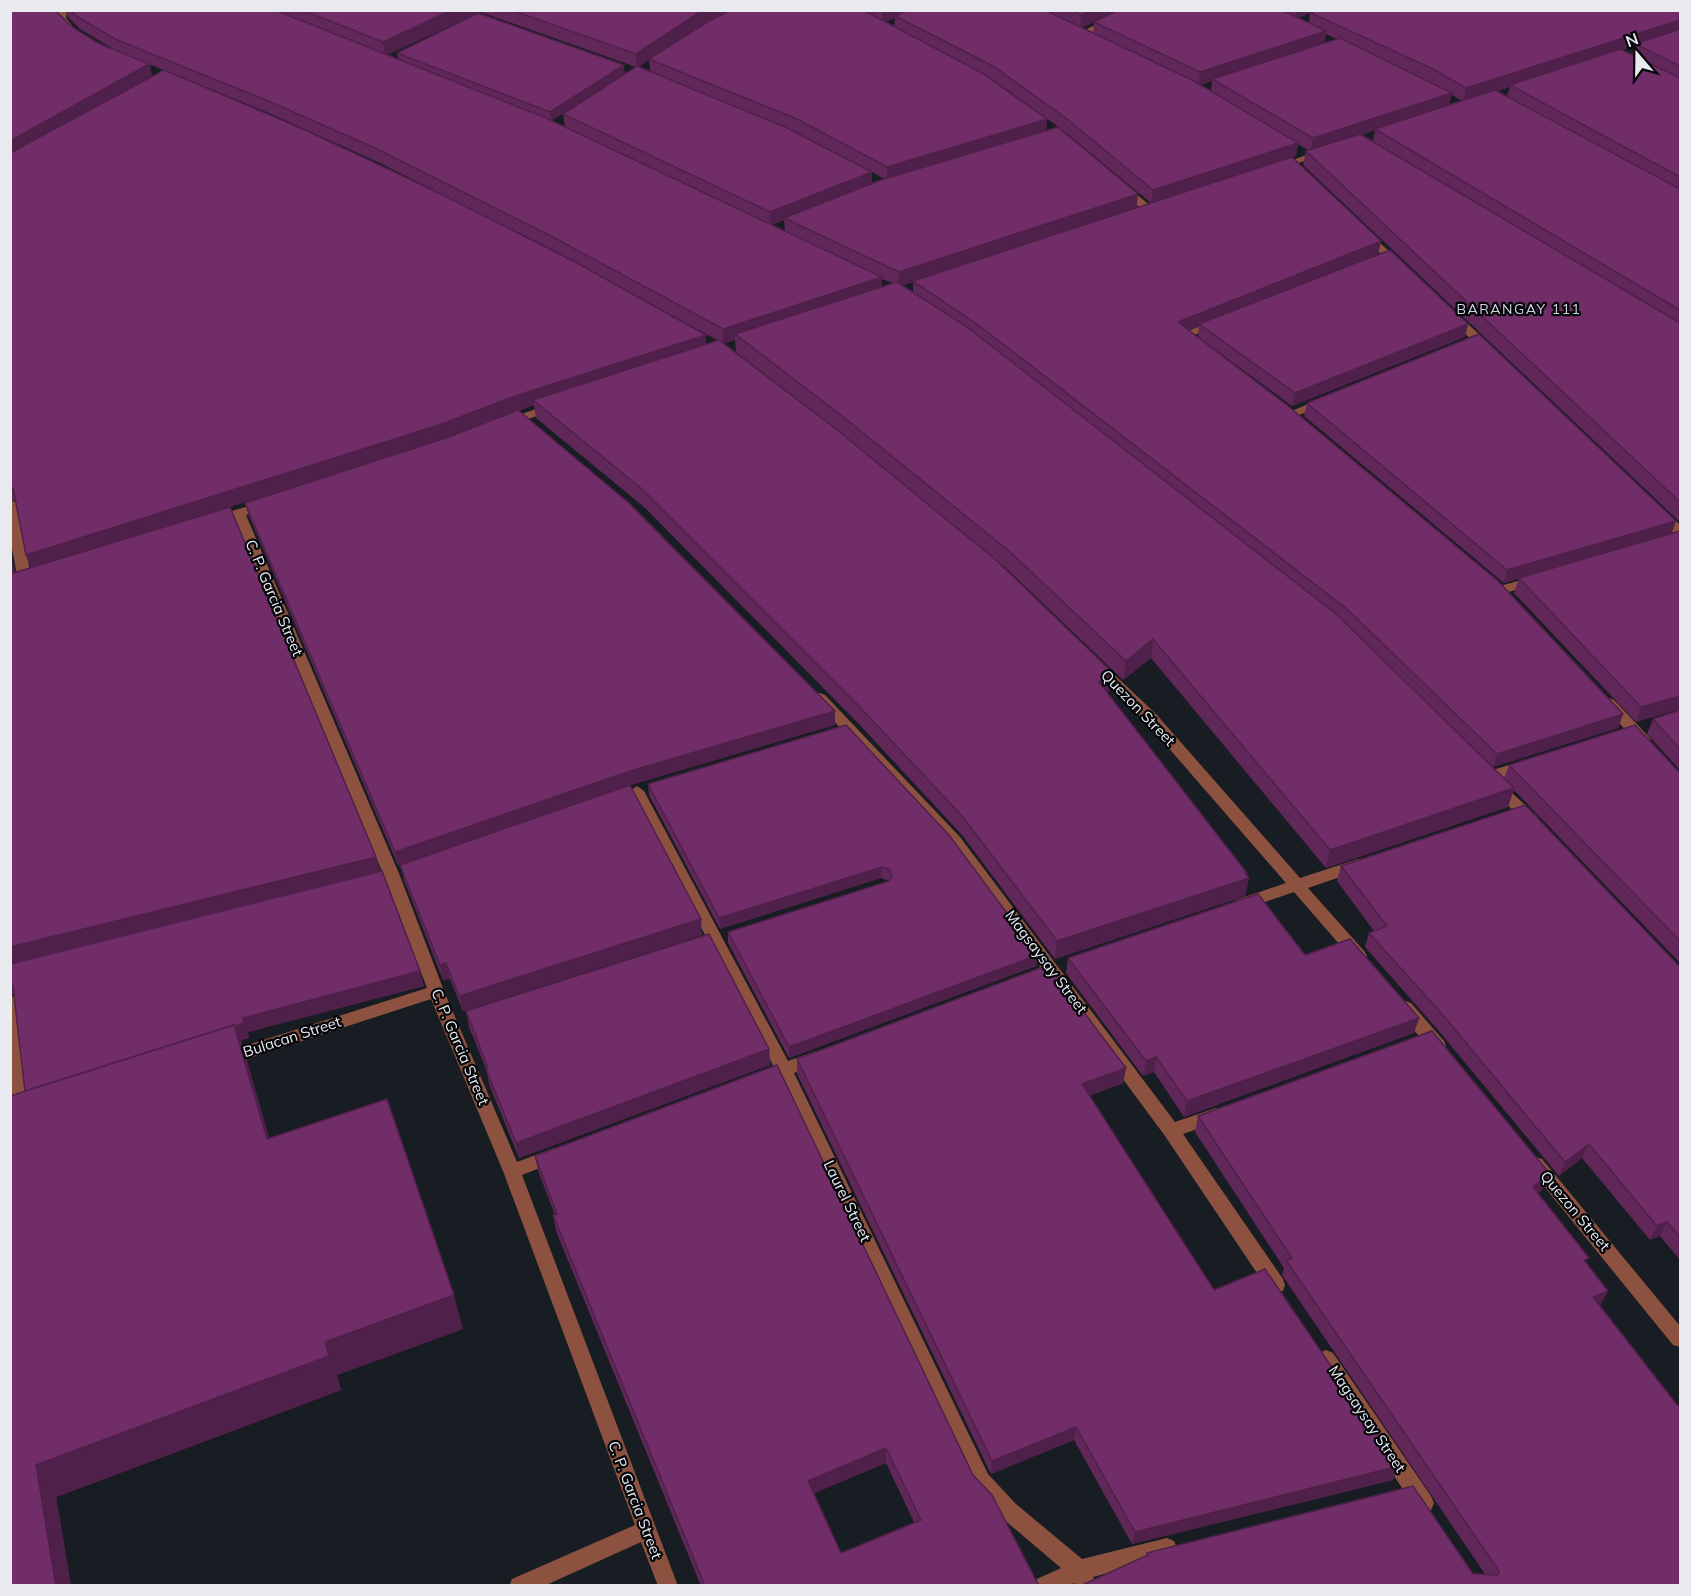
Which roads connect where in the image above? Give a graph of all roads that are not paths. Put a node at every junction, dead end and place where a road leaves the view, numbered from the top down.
1 (62, 10) edge
2 (1136, 10) edge
3 (1068, 30) edge
4 (1079, 35) junction
5 (86, 40) edge
6 (1098, 43) edge
7 (1339, 148) edge
8 (1270, 170) edge
9 (1113, 180) edge
10 (1149, 210) edge
11 (1357, 225) edge
12 (1413, 278) edge
13 (1446, 309) edge
14 (1227, 318) edge
15 (1202, 348) edge
16 (1502, 363) edge
17 (1335, 397) edge
18 (566, 402) edge
19 (1291, 414) edge
20 (522, 416) junction
21 (489, 429) edge
22 (539, 431) edge
23 (1646, 499) edge
24 (279, 500) edge
25 (10, 503) edge
26 (239, 513) junction
27 (205, 524) edge
28 (1678, 537) edge
29 (1545, 577) edge
30 (10, 584) edge
31 (1501, 590) edge
32 (1084, 654) edge
33 (809, 686) edge
34 (1595, 689) edge
35 (1653, 724) edge
36 (850, 728) junction
37 (1629, 732) junction
38 (827, 735) edge
39 (1650, 747) edge
40 (1544, 759) edge
41 (637, 792) edge
42 (1523, 810) junction
43 (1500, 818) edge
44 (1539, 827) edge
45 (1375, 859) edge
46 (412, 869) edge
47 (392, 876) junction
48 (375, 881) edge
49 (1296, 886) junction
50 (1230, 909) edge
51 (1367, 965) edge
52 (1058, 967) junction
53 (1030, 977) edge
54 (436, 991) junction
55 (1398, 1001) edge
56 (10, 1002) edge
57 (469, 1018) edge
58 (450, 1024) junction
59 (1430, 1036) junction
60 (1407, 1044) edge
61 (828, 1053) edge
62 (1445, 1054) edge
63 (205, 1065) edge
64 (784, 1070) junction
65 (751, 1082) edge
66 (1227, 1111) edge
67 (22, 1124) edge
68 (1171, 1131) junction
69 (566, 1150) edge
70 (1528, 1155) edge
71 (512, 1171) junction
72 (1286, 1299) edge
73 (1680, 1339) edge
74 (1319, 1349) edge
75 (1413, 1487) junction
76 (1390, 1493) edge
77 (1433, 1516) edge
78 (646, 1530) junction
79 (1183, 1544) edge
80 (1083, 1578) edge
81 (519, 1586) edge
82 (668, 1586) edge
83 (1044, 1586) edge

1 - 5 street
2 - 4 street
3 - 4 street
4 - 6 street
7 - 8 street
9 - 10 street
11 - 12 street
13 - 16 street
14 - 15 street
17 - 19 street
18 - 20 street
20 - 21 street
20 - 22 street
23 - 28 street
24 - 26 street
25 - 30 street
26 - 27 street
26 - 47 street, C. P. Garcia Street
29 - 31 street
32 - 49 street, Quezon Street
33 - 36 street, Magsaysay Street
34 - 37 street
35 - 37 street
36 - 38 street
36 - 52 street, Magsaysay Street
37 - 39 street
40 - 42 street
41 - 64 street, Laurel Street
42 - 43 street
42 - 44 street
45 - 49 street
46 - 47 street
47 - 48 street
47 - 54 street, C. P. Garcia Street
49 - 50 street
49 - 51 street, Quezon Street
52 - 53 street
52 - 68 street, Magsaysay Street
54 - 58 street, C. P. Garcia Street
54 - 63 street, Bulacan Street
55 - 59 street
56 - 67 street
57 - 58 street
58 - 71 street, C. P. Garcia Street
59 - 60 street
59 - 62 street
61 - 64 street
64 - 65 street
64 - 80 street, Laurel Street
66 - 68 street
68 - 72 street, Magsaysay Street
69 - 71 street
70 - 73 street, Quezon Street
71 - 78 street, C. P. Garcia Street
74 - 75 street, Magsaysay Street
75 - 76 street
75 - 77 street, Magsaysay Street
78 - 81 street
78 - 82 street, C. P. Garcia Street
79 - 80 street
80 - 83 street

